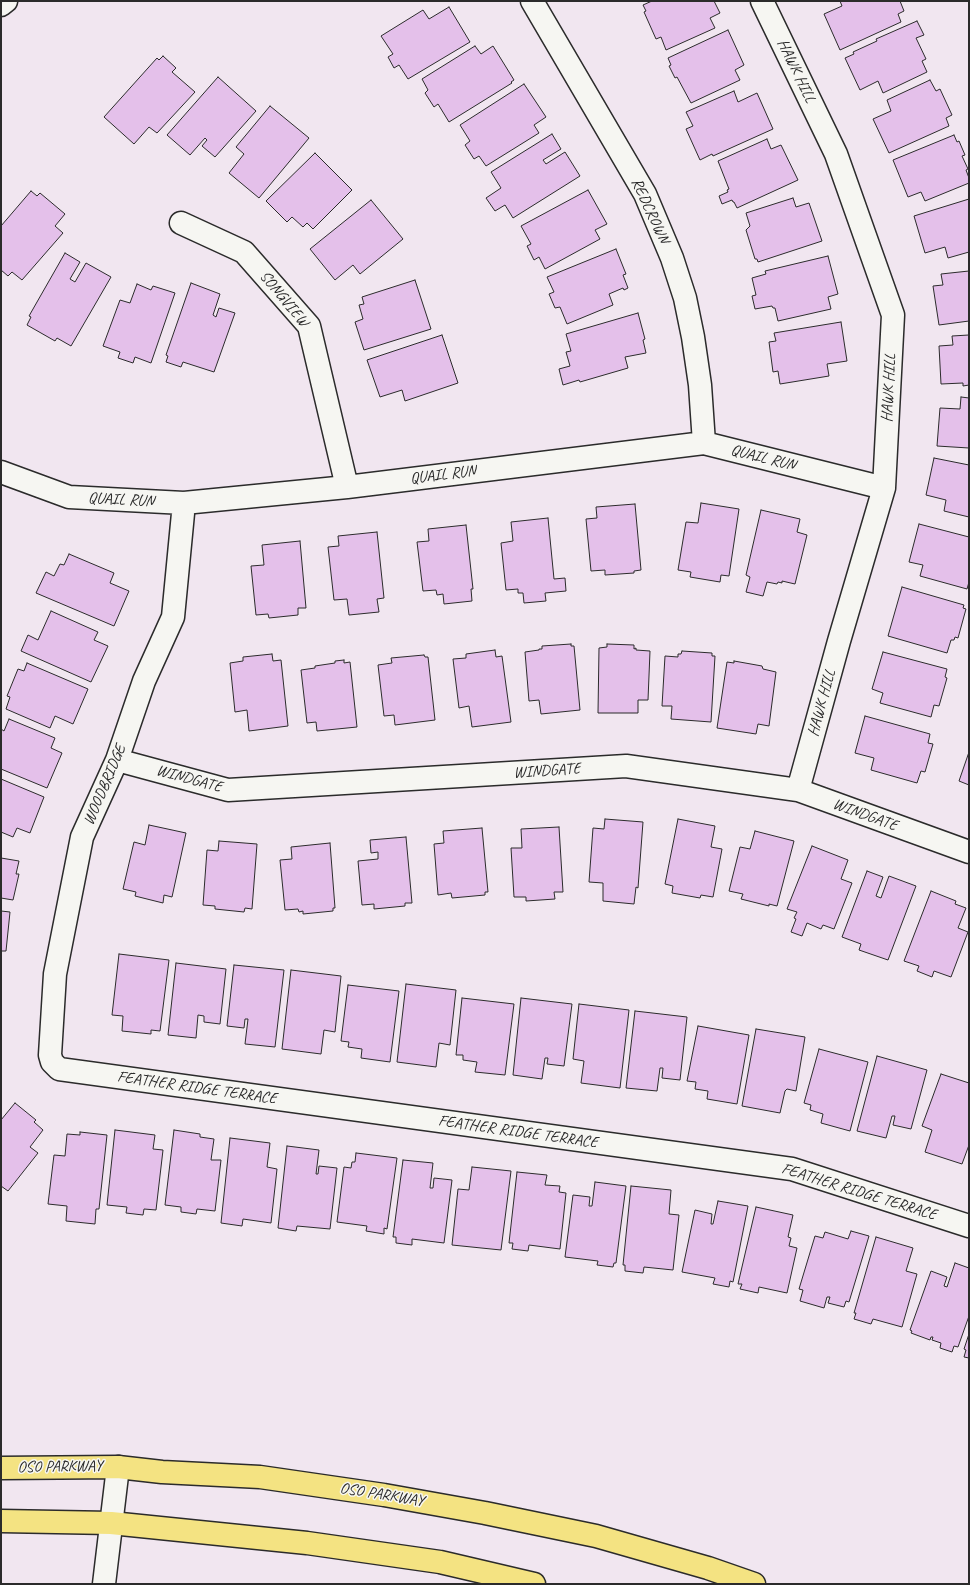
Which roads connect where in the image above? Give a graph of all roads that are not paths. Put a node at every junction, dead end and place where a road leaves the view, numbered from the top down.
1 (6, 1) edge
2 (532, 1) edge
3 (762, 1) edge
4 (1, 5) edge
5 (181, 223) dead end
6 (704, 443) junction
7 (1, 472) edge
8 (347, 487) junction
9 (884, 488) junction
10 (184, 503) junction
11 (117, 760) junction
12 (798, 790) junction
13 (969, 852) edge
14 (59, 1070) joint
15 (969, 1226) edge
16 (118, 1467) junction
17 (1, 1468) edge
18 (1, 1521) edge
19 (111, 1523) junction
20 (104, 1584) edge
21 (534, 1584) edge
22 (754, 1584) edge

1 - 4 street
2 - 6 street, REDCROWN
3 - 9 street, HAWK HILL
5 - 8 street, SONGVIEW
6 - 8 street, QUAIL RUN
6 - 9 street, QUAIL RUN
7 - 10 street, QUAIL RUN
8 - 10 street, QUAIL RUN
9 - 12 street, HAWK HILL
10 - 11 street, WOODBRIDGE
11 - 12 street, WINDGATE
11 - 14 street, WOODBRIDGE
12 - 13 street, WINDGATE
14 - 15 street, FEATHER RIDGE TERRACE
16 - 17 main road, OSO PARKWAY
16 - 19 street
16 - 22 main road, OSO PARKWAY
18 - 19 main road
19 - 20 street
19 - 21 main road

